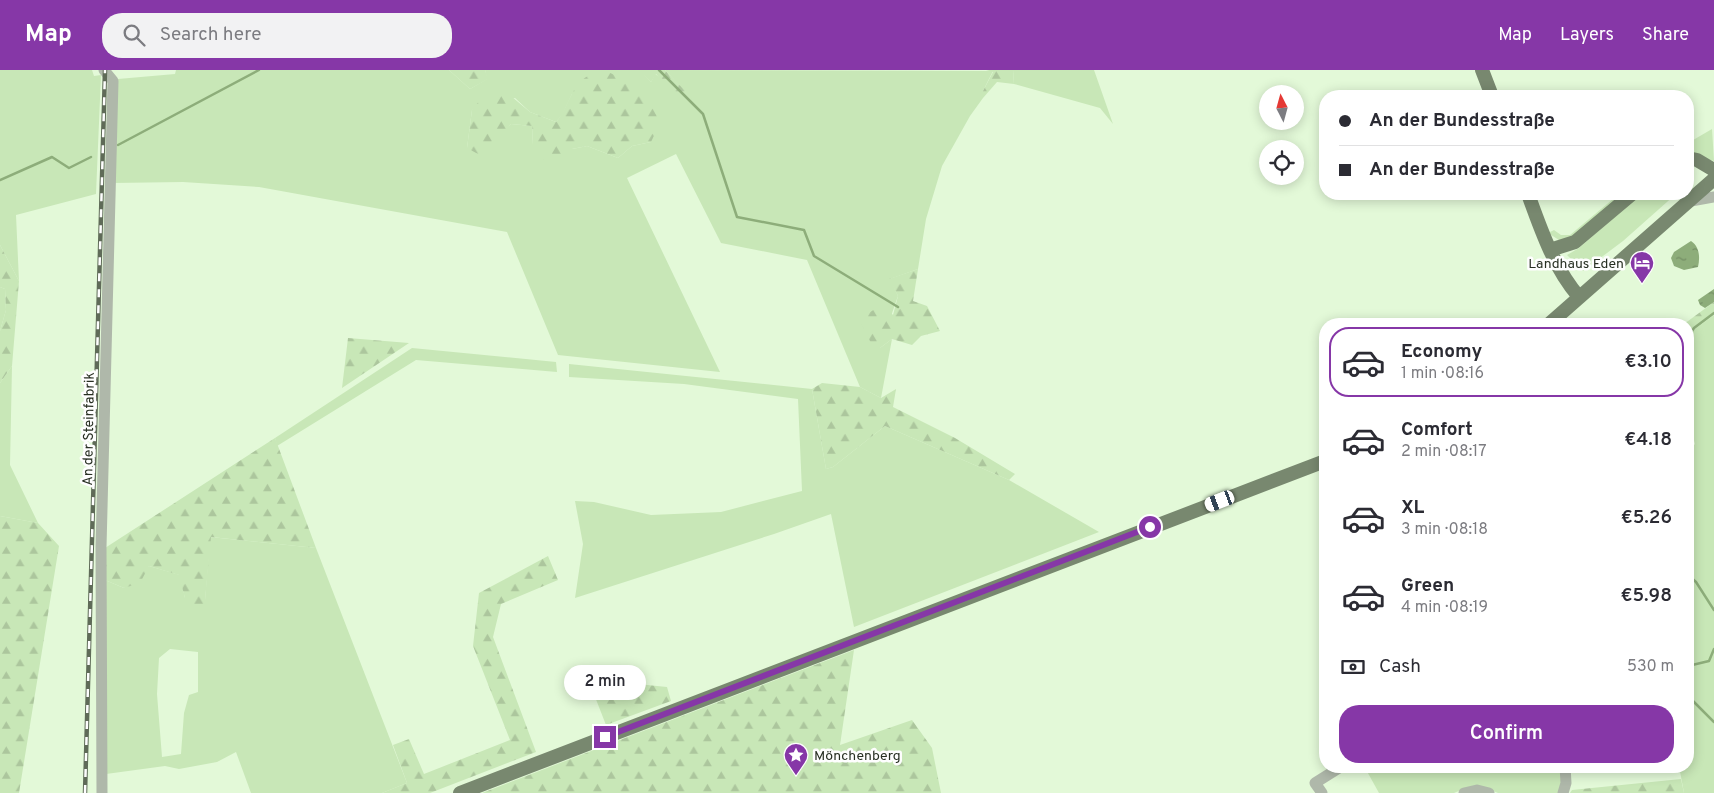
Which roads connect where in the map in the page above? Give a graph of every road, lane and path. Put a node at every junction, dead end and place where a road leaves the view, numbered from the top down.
1 (104, 70) edge
2 (1482, 70) edge
3 (1490, 90) edge
4 (1694, 159) edge
5 (1713, 178) edge
6 (1714, 196) edge
7 (1694, 197) edge
8 (1530, 200) edge
9 (1625, 200) edge
10 (1689, 202) joint
11 (1550, 250) junction
12 (1579, 297) junction
13 (1556, 318) edge
14 (1319, 463) edge
15 (1331, 773) edge
16 (1565, 773) edge
17 (102, 793) edge
18 (460, 793) edge
19 (1322, 793) edge
20 (1464, 793) edge
21 (1489, 793) edge
22 (1563, 793) edge

1 - 17 street, An der Steinfabrik
2 - 3 main road
4 - 5 main road
5 - 7 main road
6 - 10 street
8 - 11 main road
9 - 11 main road
10 - 12 main road
11 - 12 main road
12 - 13 main road
14 - 18 main road
15 - 19 street
16 - 22 street
20 - 21 street

